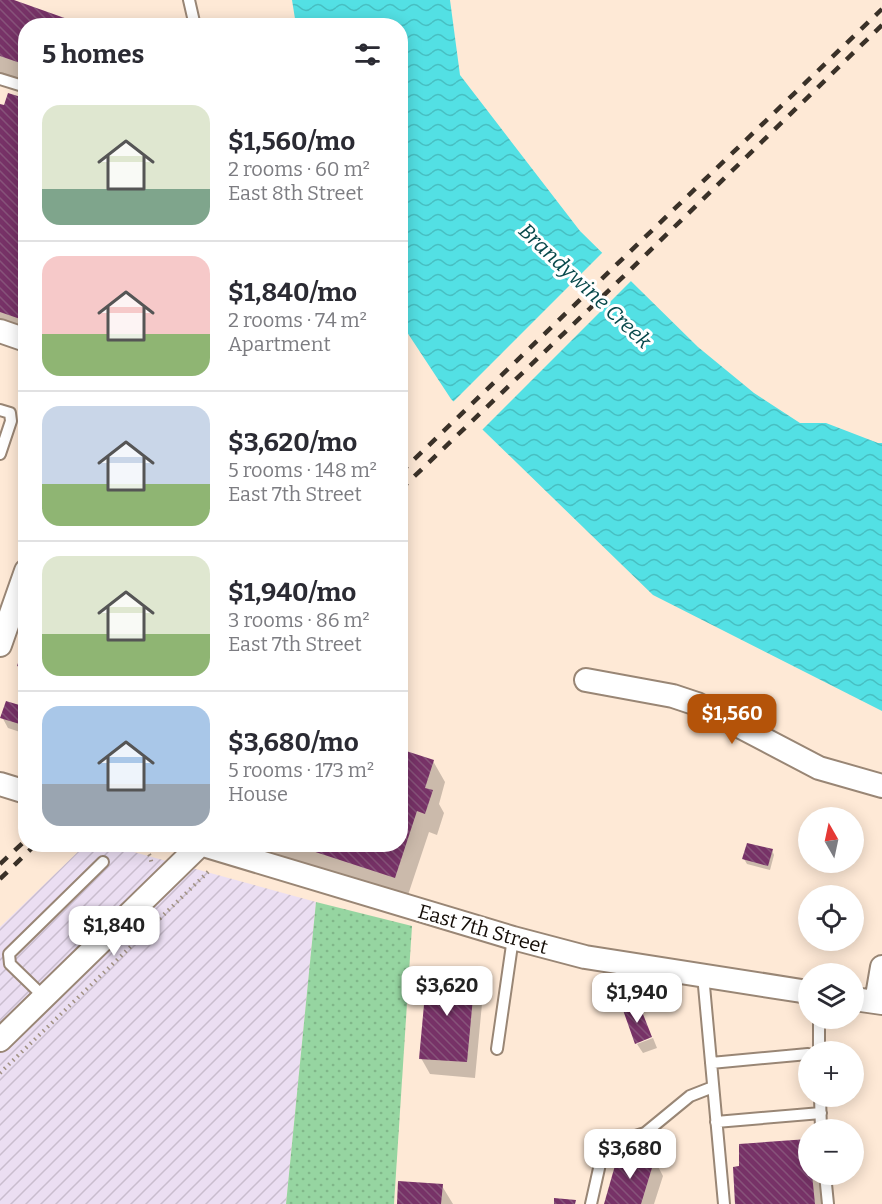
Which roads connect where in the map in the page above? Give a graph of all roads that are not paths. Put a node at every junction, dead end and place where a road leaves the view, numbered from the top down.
1 (189, 0) edge
2 (193, 18) edge
3 (0, 79) edge
4 (18, 85) edge
5 (0, 331) edge
6 (18, 337) edge
7 (0, 410) edge
8 (0, 454) edge
9 (14, 599) edge
10 (0, 645) edge
11 (586, 680) dead end
12 (0, 784) edge
13 (882, 786) edge
14 (18, 790) edge
15 (193, 852) edge
16 (224, 852) edge
17 (103, 862) dead end
18 (513, 938) junction
19 (882, 967) edge
20 (703, 975) junction
21 (798, 990) edge
22 (44, 997) junction
23 (864, 1001) edge
24 (879, 1003) edge
25 (0, 1040) edge
26 (497, 1049) dead end
27 (798, 1055) edge
28 (711, 1063) junction
29 (713, 1087) junction
30 (821, 1107) edge
31 (821, 1113) junction
32 (821, 1119) edge
33 (716, 1122) junction
34 (826, 1185) edge
35 (591, 1204) edge
36 (724, 1204) edge
37 (828, 1204) edge

1 - 2 lane
3 - 4 lane
5 - 6 street
7 - 8 lane
9 - 10 street
11 - 13 street
12 - 14 street
15 - 22 street
16 - 18 street, East 7th Street
17 - 22 lane
18 - 20 street, East 7th Street
18 - 26 lane
19 - 24 street
20 - 21 street, East 7th Street
20 - 28 lane
22 - 25 street
23 - 24 street
27 - 28 lane
28 - 29 lane
29 - 33 lane
29 - 35 lane
30 - 31 lane
31 - 32 lane
31 - 33 lane
33 - 36 lane
34 - 37 lane

